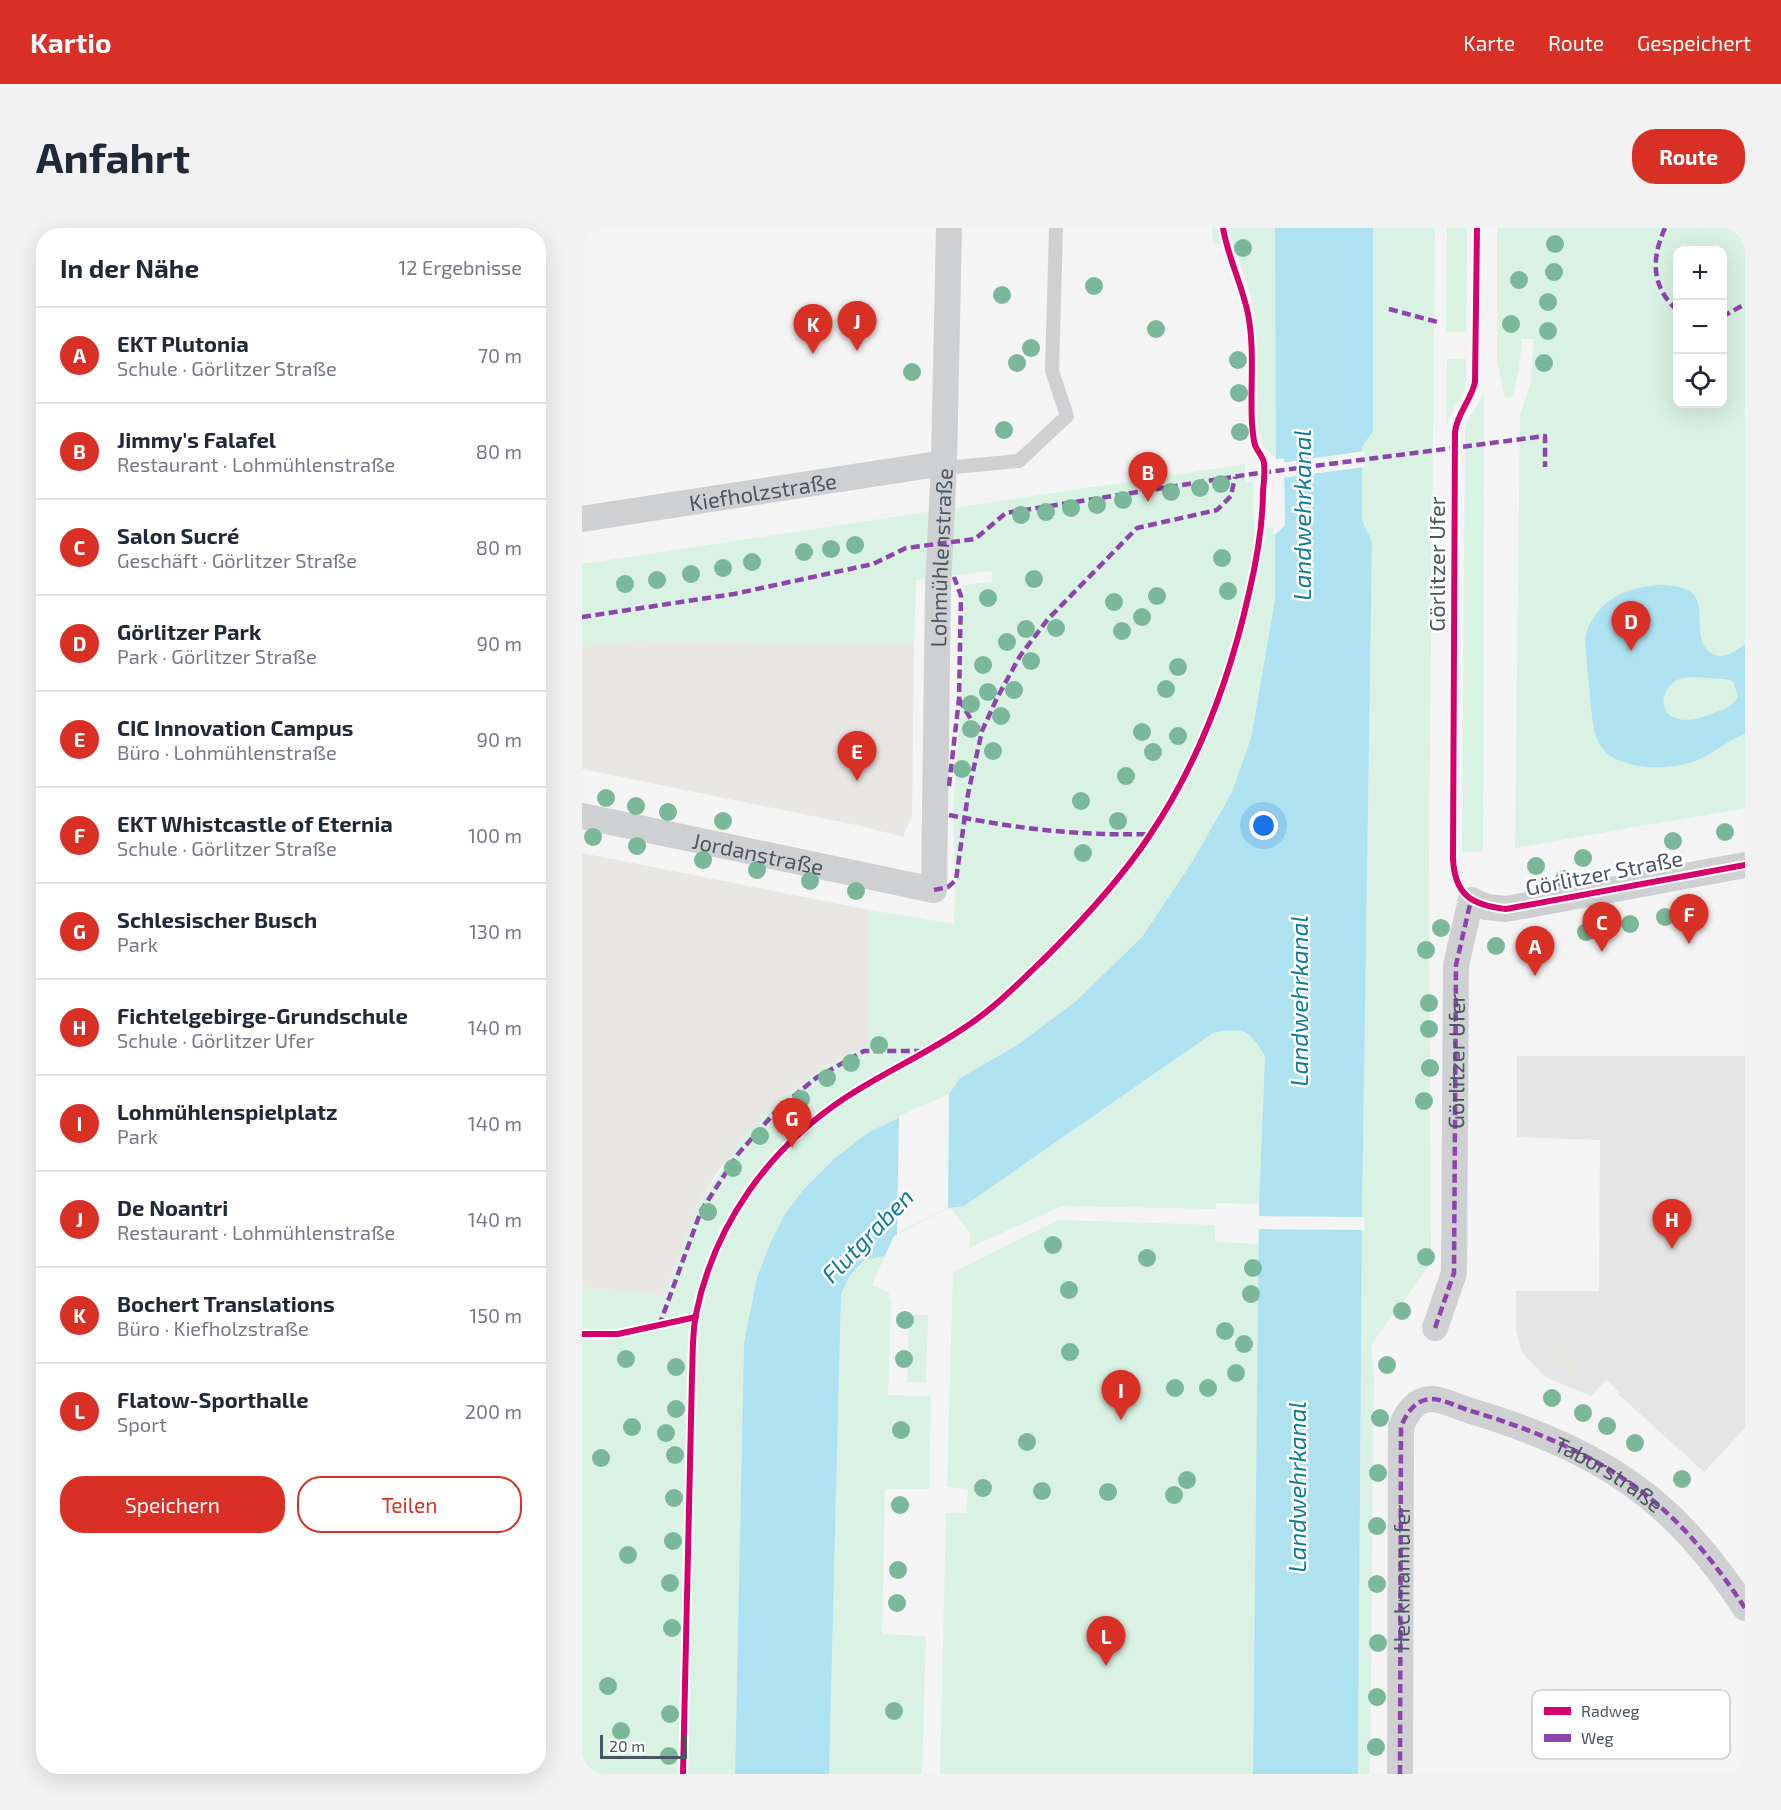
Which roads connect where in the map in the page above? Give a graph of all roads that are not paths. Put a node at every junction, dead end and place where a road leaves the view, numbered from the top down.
1 (949, 228) edge
2 (1056, 228) edge
3 (944, 463) junction
4 (582, 519) edge
5 (582, 816) edge
6 (1745, 865) edge
7 (934, 890) joint
8 (1471, 900) joint
9 (1435, 1328) dead end
10 (1432, 1399) joint
11 (1745, 1608) edge
12 (1400, 1774) edge

1 - 3 street, Lohmühlenstraße
2 - 3 lane
3 - 4 street, Kiefholzstraße
3 - 7 street, Lohmühlenstraße
5 - 7 street, Jordanstraße
6 - 8 street, Görlitzer Straße
8 - 9 street, Görlitzer Ufer
10 - 11 street, Taborstraße
10 - 12 street, Heckmannufer

